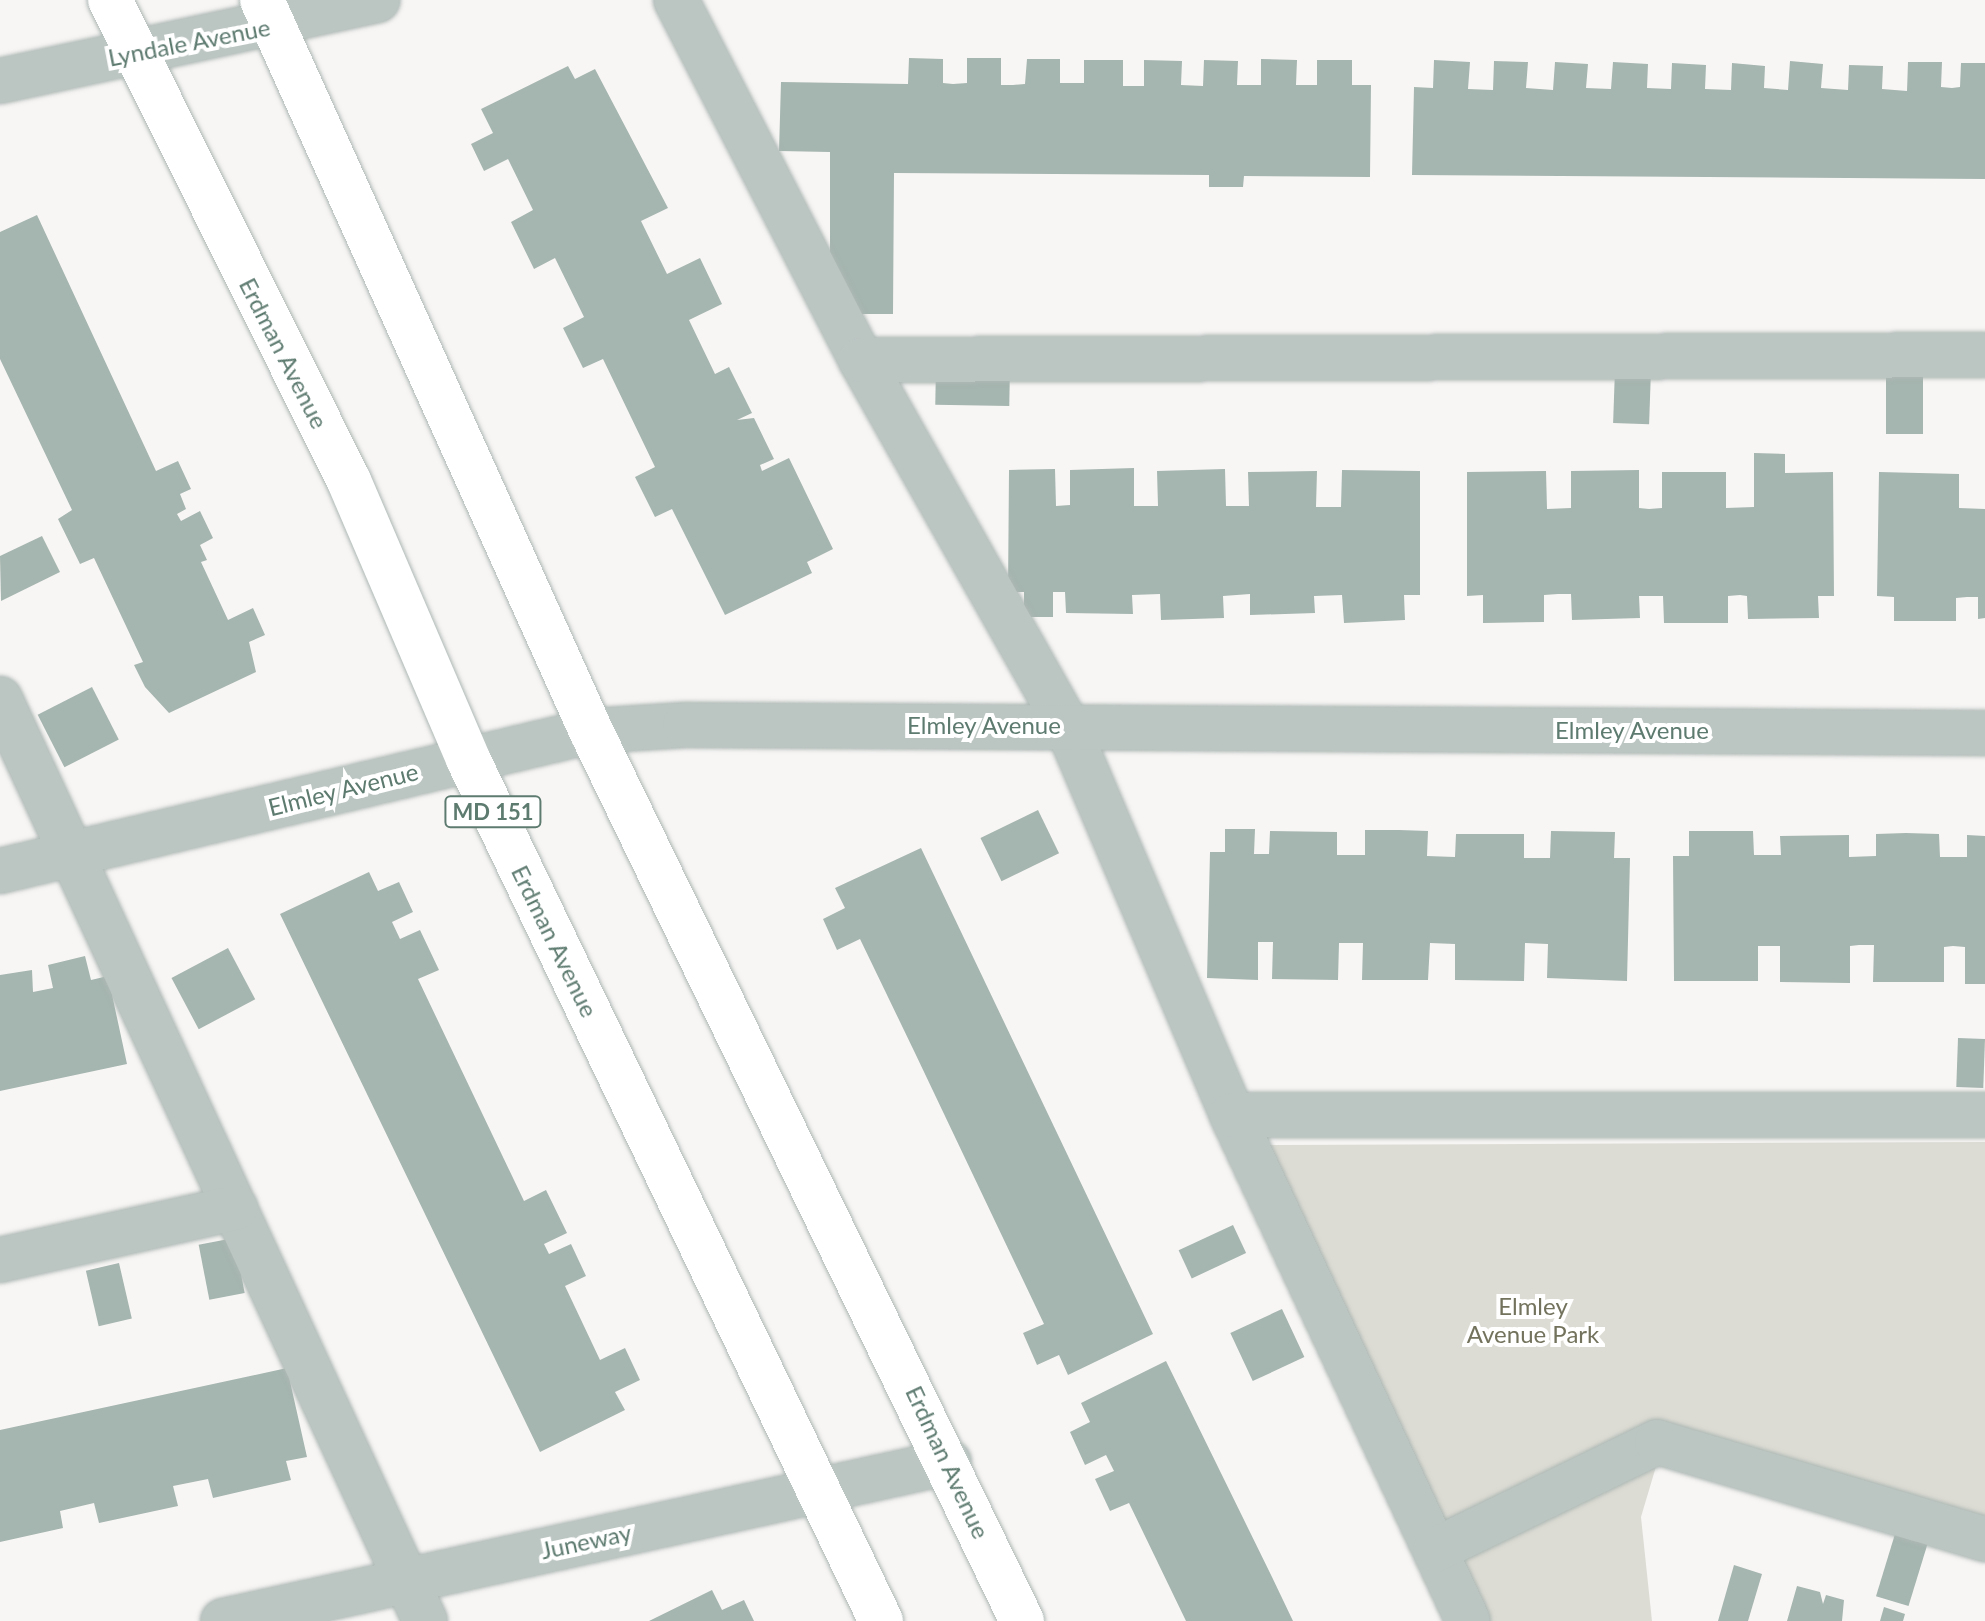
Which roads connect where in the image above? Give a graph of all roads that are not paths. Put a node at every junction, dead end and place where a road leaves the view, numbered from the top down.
1 (110, 0) edge
2 (377, 0) edge
3 (676, 0) edge
4 (269, 12) edge
5 (136, 53) junction
6 (0, 81) edge
7 (1985, 355) edge
8 (861, 360) junction
9 (0, 699) edge
10 (1067, 726) junction
11 (591, 731) junction
12 (1985, 733) edge
13 (468, 759) junction
14 (76, 854) junction
15 (0, 871) edge
16 (1232, 1115) junction
17 (1985, 1115) edge
18 (235, 1208) junction
19 (0, 1260) edge
20 (949, 1462) junction
21 (818, 1490) junction
22 (1985, 1539) edge
23 (1435, 1550) junction
24 (406, 1581) junction
25 (223, 1621) edge
26 (425, 1621) edge
27 (881, 1621) edge
28 (1022, 1621) edge
29 (1468, 1621) edge

1 - 5 main road, Erdman Avenue / MD 151
2 - 4 street, Lyndale Avenue
3 - 8 street
4 - 5 street, Lyndale Avenue
4 - 11 main road, Erdman Avenue
5 - 6 street, Lyndale Avenue
5 - 13 main road, Erdman Avenue / MD 151
7 - 8 street
8 - 10 street
9 - 14 street
10 - 11 street, Elmley Avenue
10 - 12 street, Elmley Avenue
10 - 16 street
11 - 13 street, Elmley Avenue
11 - 20 main road, Erdman Avenue
13 - 14 street, Elmley Avenue
13 - 21 main road, Erdman Avenue / MD 151
14 - 15 street, Elmley Avenue
14 - 18 street
16 - 17 street
16 - 23 street
18 - 19 street
18 - 24 street
20 - 21 street, Juneway
20 - 28 main road, Erdman Avenue
21 - 24 street, Juneway
21 - 27 main road, Erdman Avenue / MD 151
22 - 23 street
23 - 29 street
24 - 25 street, Juneway
24 - 26 street

